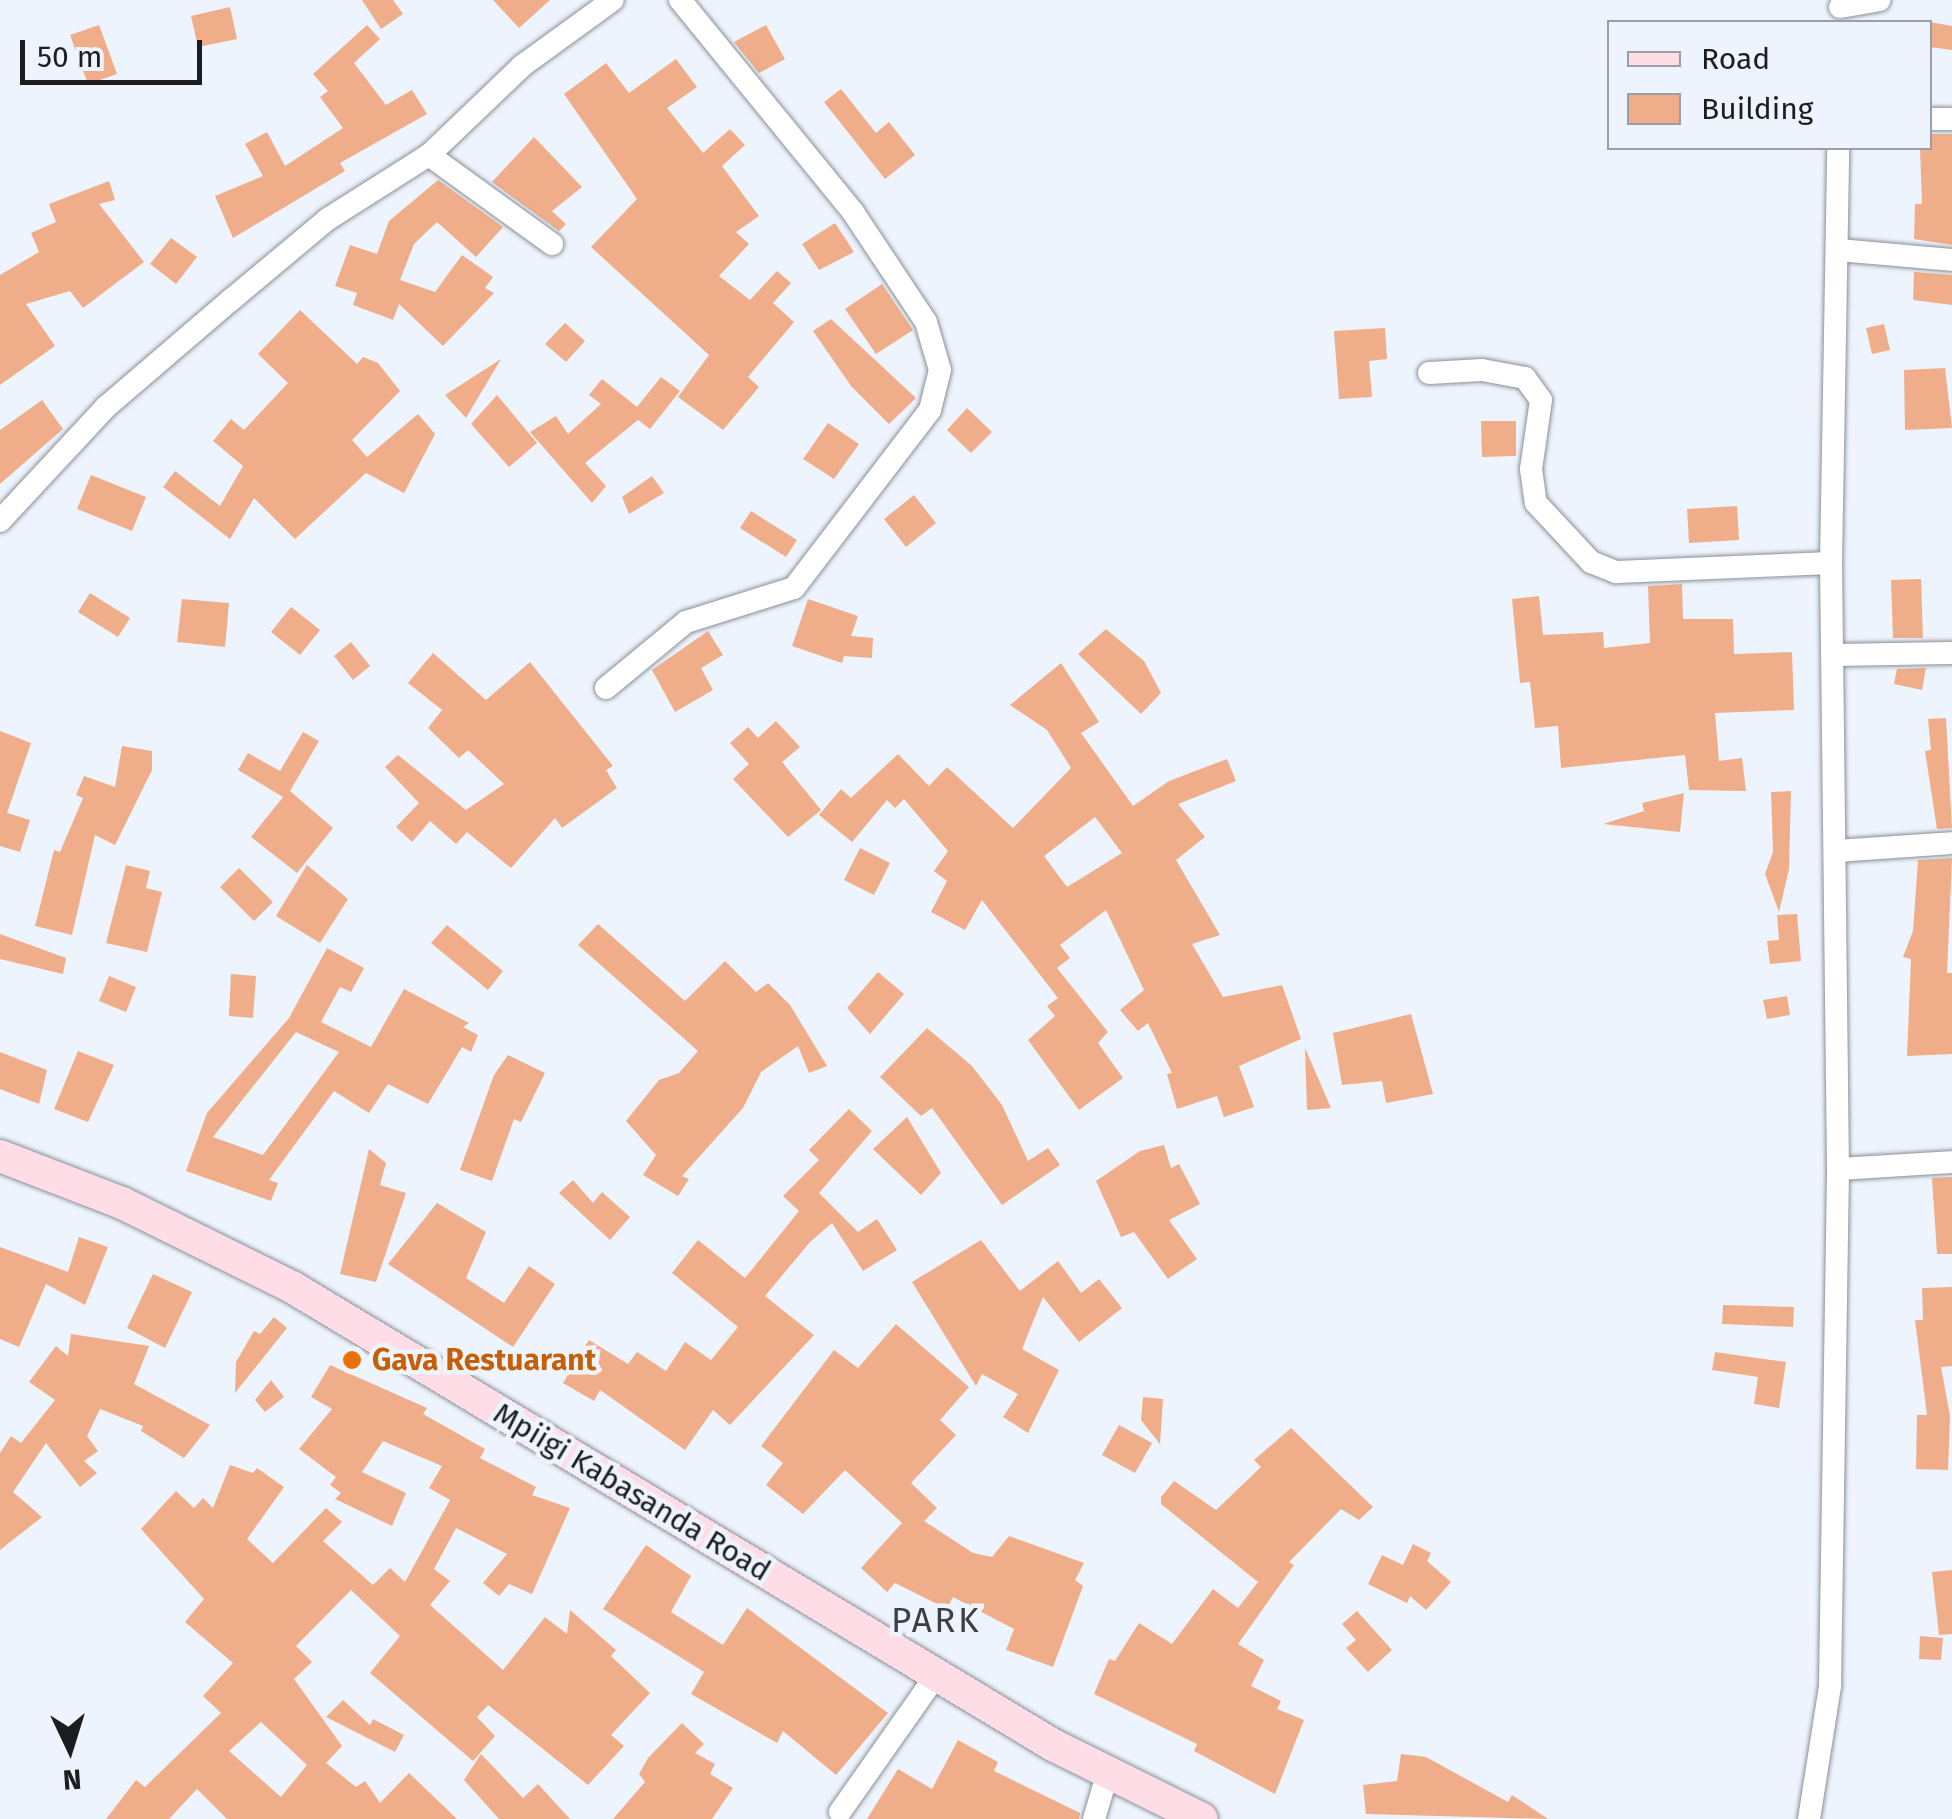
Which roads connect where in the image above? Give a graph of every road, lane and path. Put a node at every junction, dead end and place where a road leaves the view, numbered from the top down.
1 (614, 0) edge
2 (680, 0) edge
3 (1879, 0) edge
4 (1840, 10) edge
5 (1838, 150) edge
6 (429, 154) junction
7 (552, 244) dead end
8 (1838, 250) junction
9 (1952, 260) edge
10 (1429, 373) dead end
11 (0, 521) edge
12 (1831, 563) junction
13 (1952, 653) edge
14 (1833, 655) junction
15 (606, 688) dead end
16 (1952, 843) edge
17 (1836, 851) junction
18 (0, 1156) edge
19 (1952, 1162) edge
20 (1838, 1169) junction
21 (938, 1674) junction
22 (1107, 1775) junction
23 (840, 1812) dead end
24 (1094, 1819) edge
25 (1202, 1819) edge
26 (1809, 1819) edge

1 - 6 street
2 - 15 street
3 - 4 street
5 - 8 street
6 - 7 street
6 - 11 street
8 - 9 street
8 - 12 street
10 - 12 street
12 - 14 street
13 - 14 street
14 - 17 street
16 - 17 street
17 - 20 street
18 - 21 main road, Mpiigi Kabasanda Road
19 - 20 street
20 - 26 street
21 - 22 main road, Mpiigi Kabasanda Road
21 - 23 street
22 - 24 street
22 - 25 main road, Mpiigi Kabasanda Road

